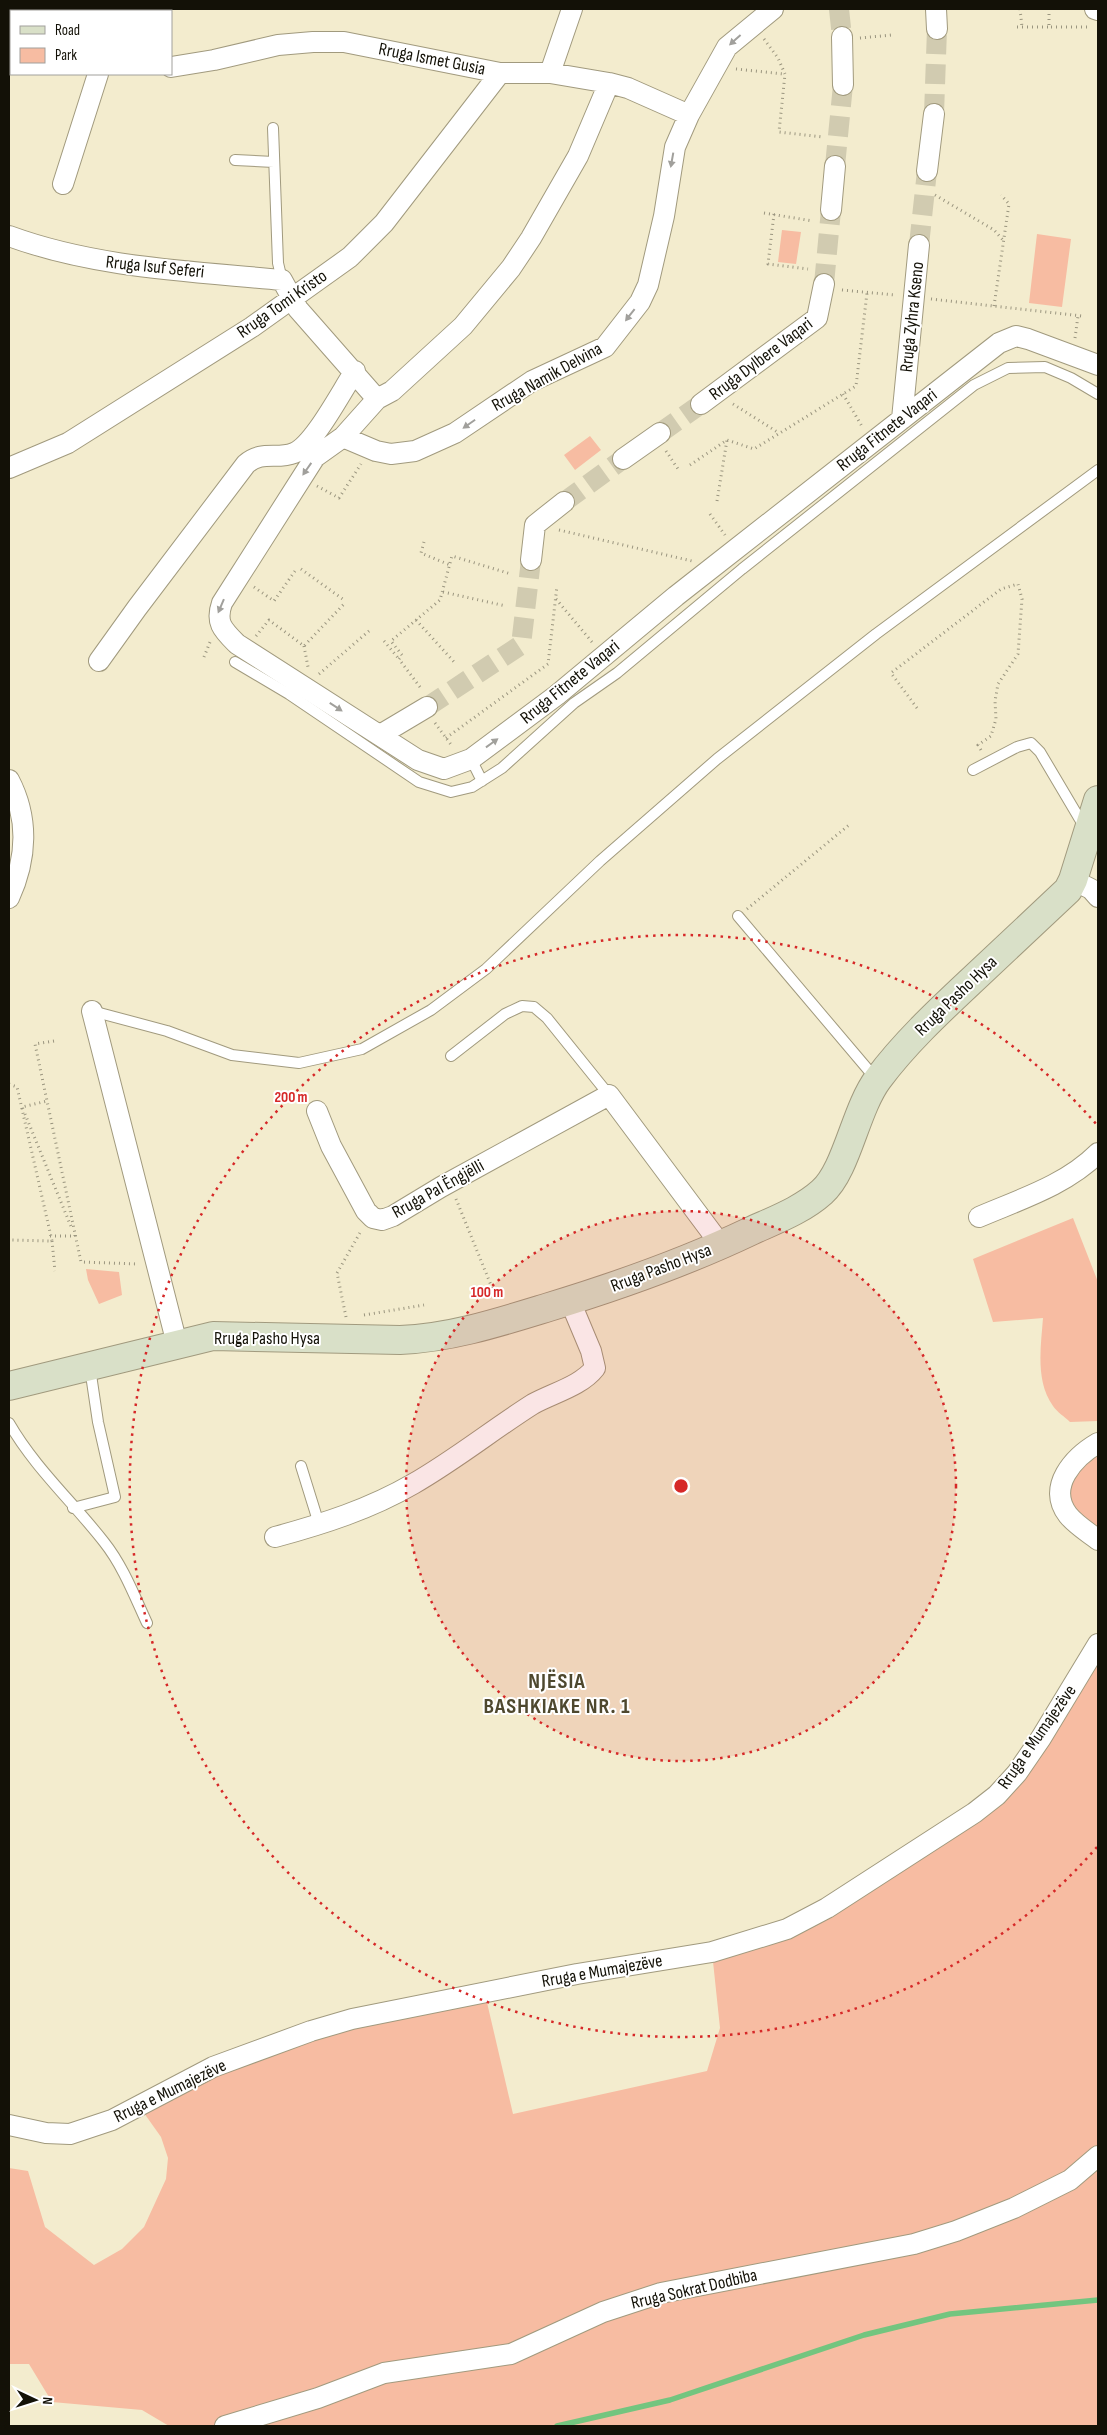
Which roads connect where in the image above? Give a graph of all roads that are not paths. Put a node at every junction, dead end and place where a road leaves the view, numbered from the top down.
1 (572, 9) edge
2 (773, 9) edge
3 (936, 9) edge
4 (937, 29) tunnel mouth
5 (842, 37) tunnel mouth
6 (172, 67) edge
7 (500, 73) junction
8 (550, 73) junction
9 (98, 75) edge
10 (609, 83) junction
11 (843, 85) tunnel mouth
12 (934, 114) tunnel mouth
13 (689, 115) junction
14 (273, 128) dead end
15 (235, 160) dead end
16 (274, 162) junction
17 (835, 166) tunnel mouth
18 (927, 171) tunnel mouth
19 (63, 184) dead end
20 (831, 210) tunnel mouth
21 (9, 236) edge
22 (919, 245) tunnel mouth
23 (282, 280) junction
24 (824, 284) tunnel mouth
25 (292, 300) junction
26 (1098, 365) edge
27 (355, 371) junction
28 (1098, 394) edge
29 (708, 398) tunnel mouth
30 (377, 399) junction
31 (902, 419) junction
32 (343, 437) junction
33 (663, 443) tunnel mouth
34 (623, 459) tunnel mouth
35 (1098, 470) edge
36 (10, 474) edge
37 (564, 502) tunnel mouth
38 (530, 560) tunnel mouth
39 (240, 656) junction
40 (99, 661) dead end
41 (427, 707) tunnel mouth
42 (380, 735) junction
43 (471, 759) junction
44 (973, 770) dead end
45 (9, 780) edge
46 (482, 781) junction
47 (1098, 800) edge
48 (1088, 833) junction
49 (1073, 880) junction
50 (1098, 897) edge
51 (9, 898) edge
52 (738, 916) road end
53 (92, 1011) joint
54 (451, 1056) dead end
55 (877, 1080) junction
56 (609, 1095) junction
57 (317, 1111) dead end
58 (1098, 1153) edge
59 (978, 1217) dead end
60 (721, 1245) junction
61 (570, 1301) junction
62 (177, 1344) junction
63 (90, 1367) junction
64 (9, 1386) edge
65 (9, 1423) edge
66 (1098, 1443) edge
67 (301, 1466) dead end
68 (73, 1508) junction
69 (319, 1524) junction
70 (275, 1537) dead end
71 (1098, 1540) edge
72 (147, 1622) dead end
73 (1098, 1644) edge
74 (9, 2125) edge
75 (1098, 2156) edge
76 (225, 2426) edge

1 - 8 street
2 -> 13 street
3 - 4 street
5 - 11 street
6 - 7 street, Rruga Ismet Gusia
7 - 8 street, Rruga Ismet Gusia
7 - 25 street, Rruga Tomi Kristo
8 - 10 street, Rruga Ismet Gusia
9 - 19 street
10 - 13 street, Rruga Ismet Gusia
10 - 30 street
12 - 18 street
13 -> 32 street, Rruga Namik Delvina
14 - 16 lane
15 - 16 lane
16 - 23 lane
17 - 20 street
21 - 23 street, Rruga Isuf Seferi
22 - 31 street, Rruga Zyhra Kseno
23 - 25 street
24 - 29 street, Rruga Dylbere Vaqari
25 - 27 street
25 - 36 street, Rruga Tomi Kristo
26 - 31 street, Rruga Fitnete Vaqari
27 - 30 street
27 - 40 street
28 - 46 lane
30 - 32 street
43 -> 31 street, Rruga Fitnete Vaqari
32 -> 39 street, Rruga Fitnete Vaqari
33 - 34 street
35 - 53 lane
37 - 38 street
39 -> 42 street, Rruga Fitnete Vaqari
39 - 46 lane
41 - 42 street
42 - 43 street, Rruga Fitnete Vaqari
43 - 46 lane
44 - 48 lane
45 - 51 street
47 - 48 main road, Rruga Pasho Hysa
48 - 49 main road, Rruga Pasho Hysa
49 - 50 street
49 - 55 main road, Rruga Pasho Hysa
52 - 55 lane
53 - 62 street
54 - 56 lane
55 - 60 main road, Rruga Pasho Hysa
56 - 57 street, Rruga Pal Ëngjëlli
56 - 60 street
58 - 59 street
60 - 61 main road, Rruga Pasho Hysa
61 - 62 main road, Rruga Pasho Hysa
61 - 69 street
62 - 63 main road, Rruga Pasho Hysa
63 - 64 main road, Rruga Pasho Hysa
63 - 68 lane
65 - 68 lane
66 - 71 street
67 - 69 lane
68 - 72 lane
69 - 70 street
73 - 74 street, Rruga e Mumajezëve
75 - 76 street, Rruga Sokrat Dodbiba

